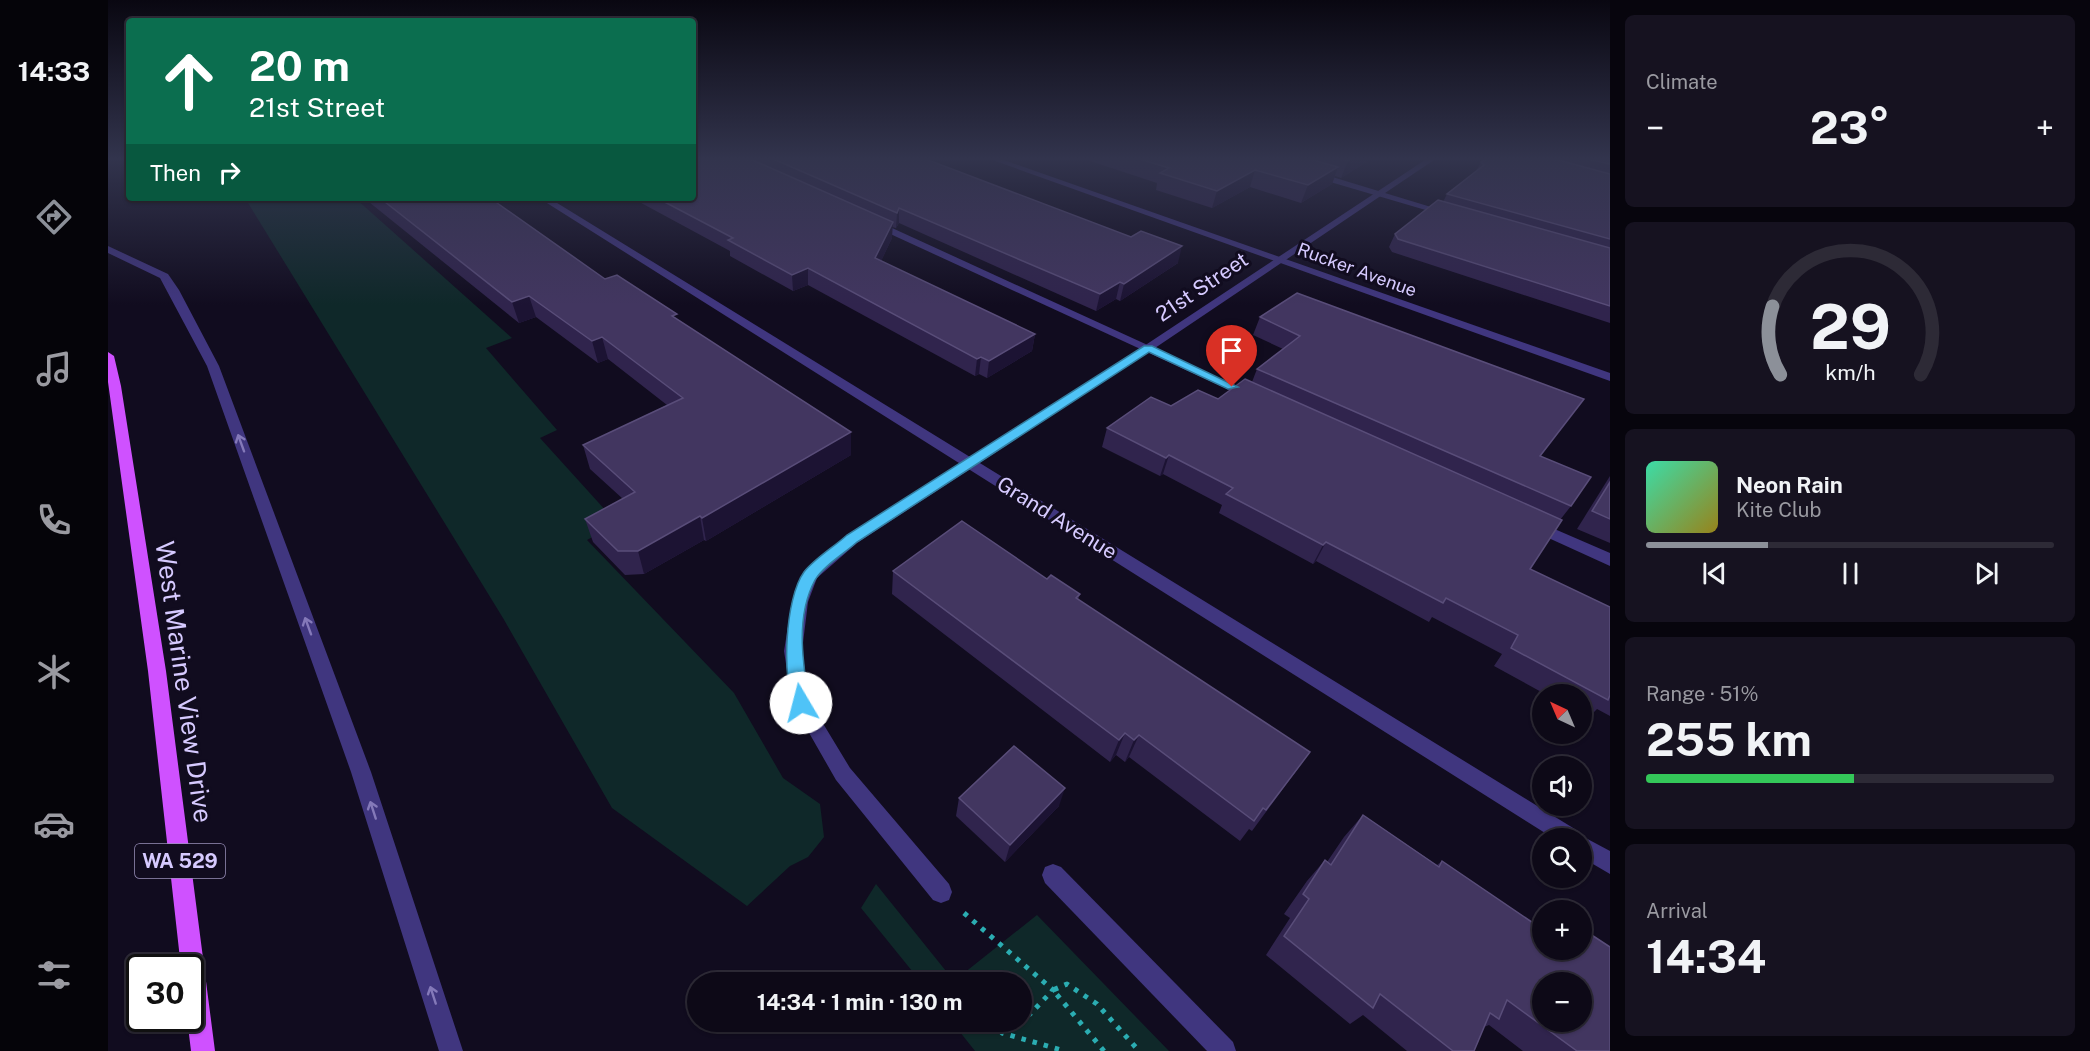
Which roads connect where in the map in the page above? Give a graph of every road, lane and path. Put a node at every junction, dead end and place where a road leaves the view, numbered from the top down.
1 (560, 207) edge
2 (1130, 207) edge
3 (1358, 207) edge
4 (1424, 207) edge
5 (1455, 216) edge
6 (868, 221) edge
7 (108, 249) edge
8 (1278, 259) junction
9 (1148, 348) junction
10 (108, 357) edge
11 (1610, 377) edge
12 (1266, 402) edge
13 (970, 464) junction
14 (1524, 520) edge
15 (1610, 560) edge
16 (1555, 828) edge
17 (1592, 852) edge
18 (1610, 863) edge
19 (1053, 875) dead end
20 (941, 892) joint
21 (1053, 990) junction
22 (1032, 1012) edge
23 (1001, 1032) edge
24 (204, 1051) edge
25 (451, 1051) edge
26 (1065, 1051) edge
27 (1104, 1051) edge
28 (1139, 1051) edge
29 (1224, 1051) edge

1 - 13 street, Grand Avenue
2 - 8 street, Rucker Avenue
3 - 8 street, 21st Street
4 - 5 street
6 - 9 street
25 -> 7 street
8 - 9 street, 21st Street
8 - 11 street, Rucker Avenue
9 - 12 street
9 - 13 street, 21st Street
10 - 24 main road, West Marine View Drive / WA 529
13 - 16 street, Grand Avenue
13 - 20 street, 21st Street
14 - 15 street
17 - 18 street
19 - 29 street
20 - 21 path
21 - 22 path
21 - 27 path
21 - 28 path
23 - 26 path

